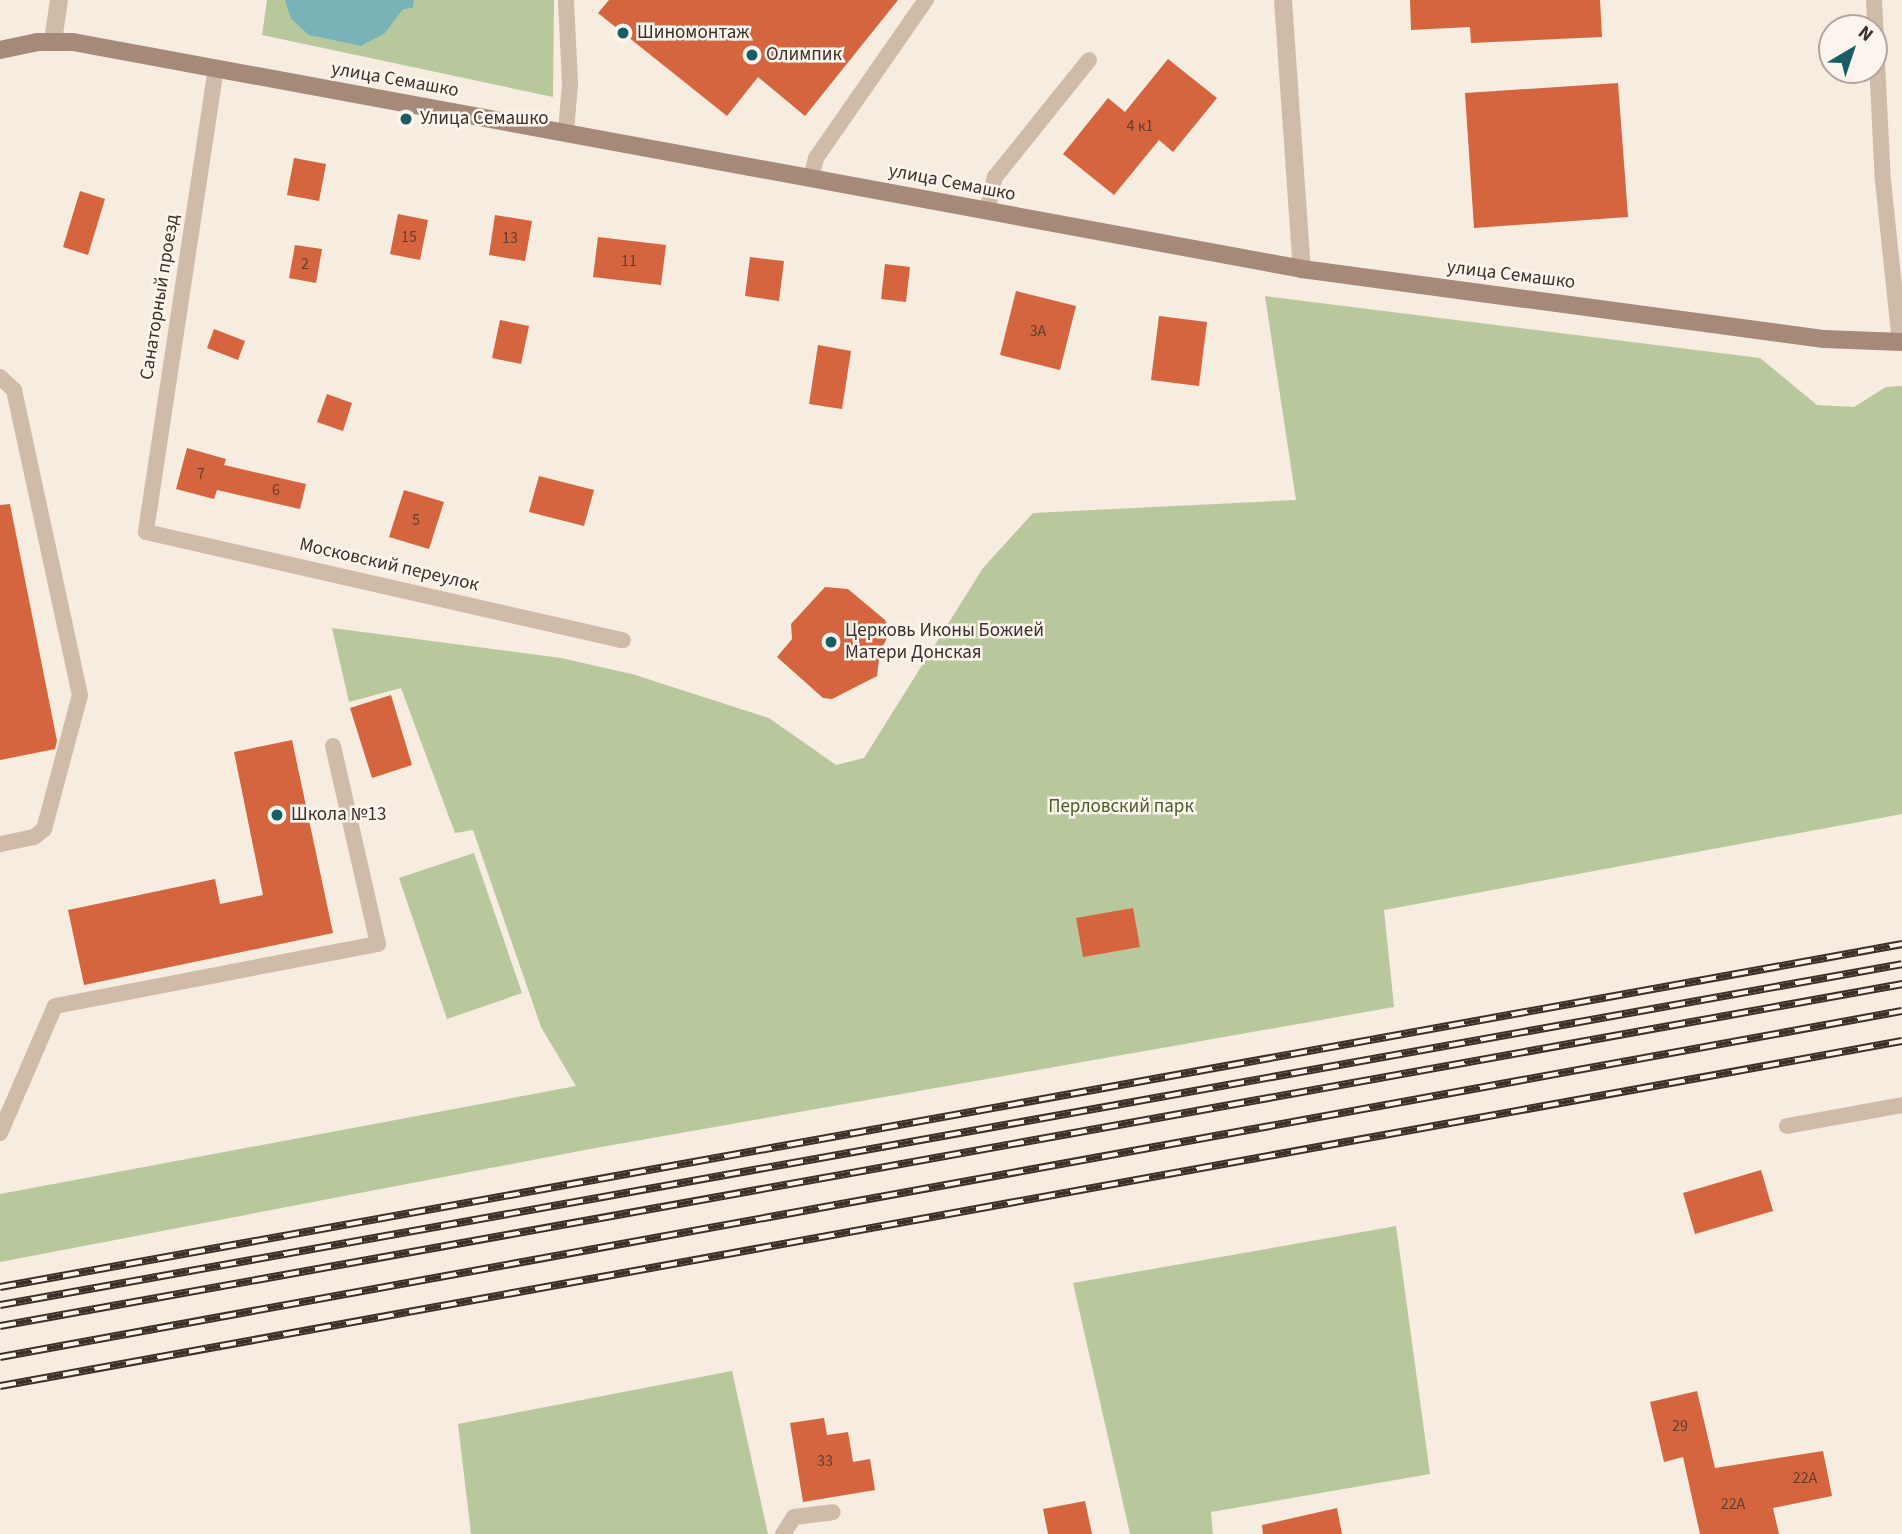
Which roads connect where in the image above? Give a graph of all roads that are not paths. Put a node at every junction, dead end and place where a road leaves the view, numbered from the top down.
1 (59, 0) edge
2 (566, 0) edge
3 (926, 0) edge
4 (1283, 0) edge
5 (1874, 0) edge
6 (53, 41) junction
7 (0, 50) edge
8 (1089, 60) dead end
9 (216, 68) junction
10 (566, 132) junction
11 (811, 178) junction
12 (987, 211) junction
13 (1302, 269) junction
14 (1901, 342) edge
15 (0, 377) edge
16 (146, 532) joint
17 (623, 640) dead end
18 (333, 746) dead end
19 (0, 844) edge
20 (1902, 1105) edge
21 (1787, 1126) dead end
22 (0, 1133) edge
23 (833, 1512) dead end
24 (783, 1534) edge

1 - 6 street
2 - 10 lane
3 - 11 lane
4 - 13 street
5 - 14 lane
6 - 7 main road, улица Семашко
6 - 9 main road, улица Семашко
8 - 12 lane
9 - 10 main road, улица Семашко
9 - 16 lane, Санаторный проезд
10 - 11 main road, улица Семашко
11 - 12 main road, улица Семашко
12 - 13 main road, улица Семашко
13 - 14 main road, улица Семашко
15 - 19 lane
16 - 17 lane, Московский переулок
18 - 22 lane
20 - 21 lane
23 - 24 lane

